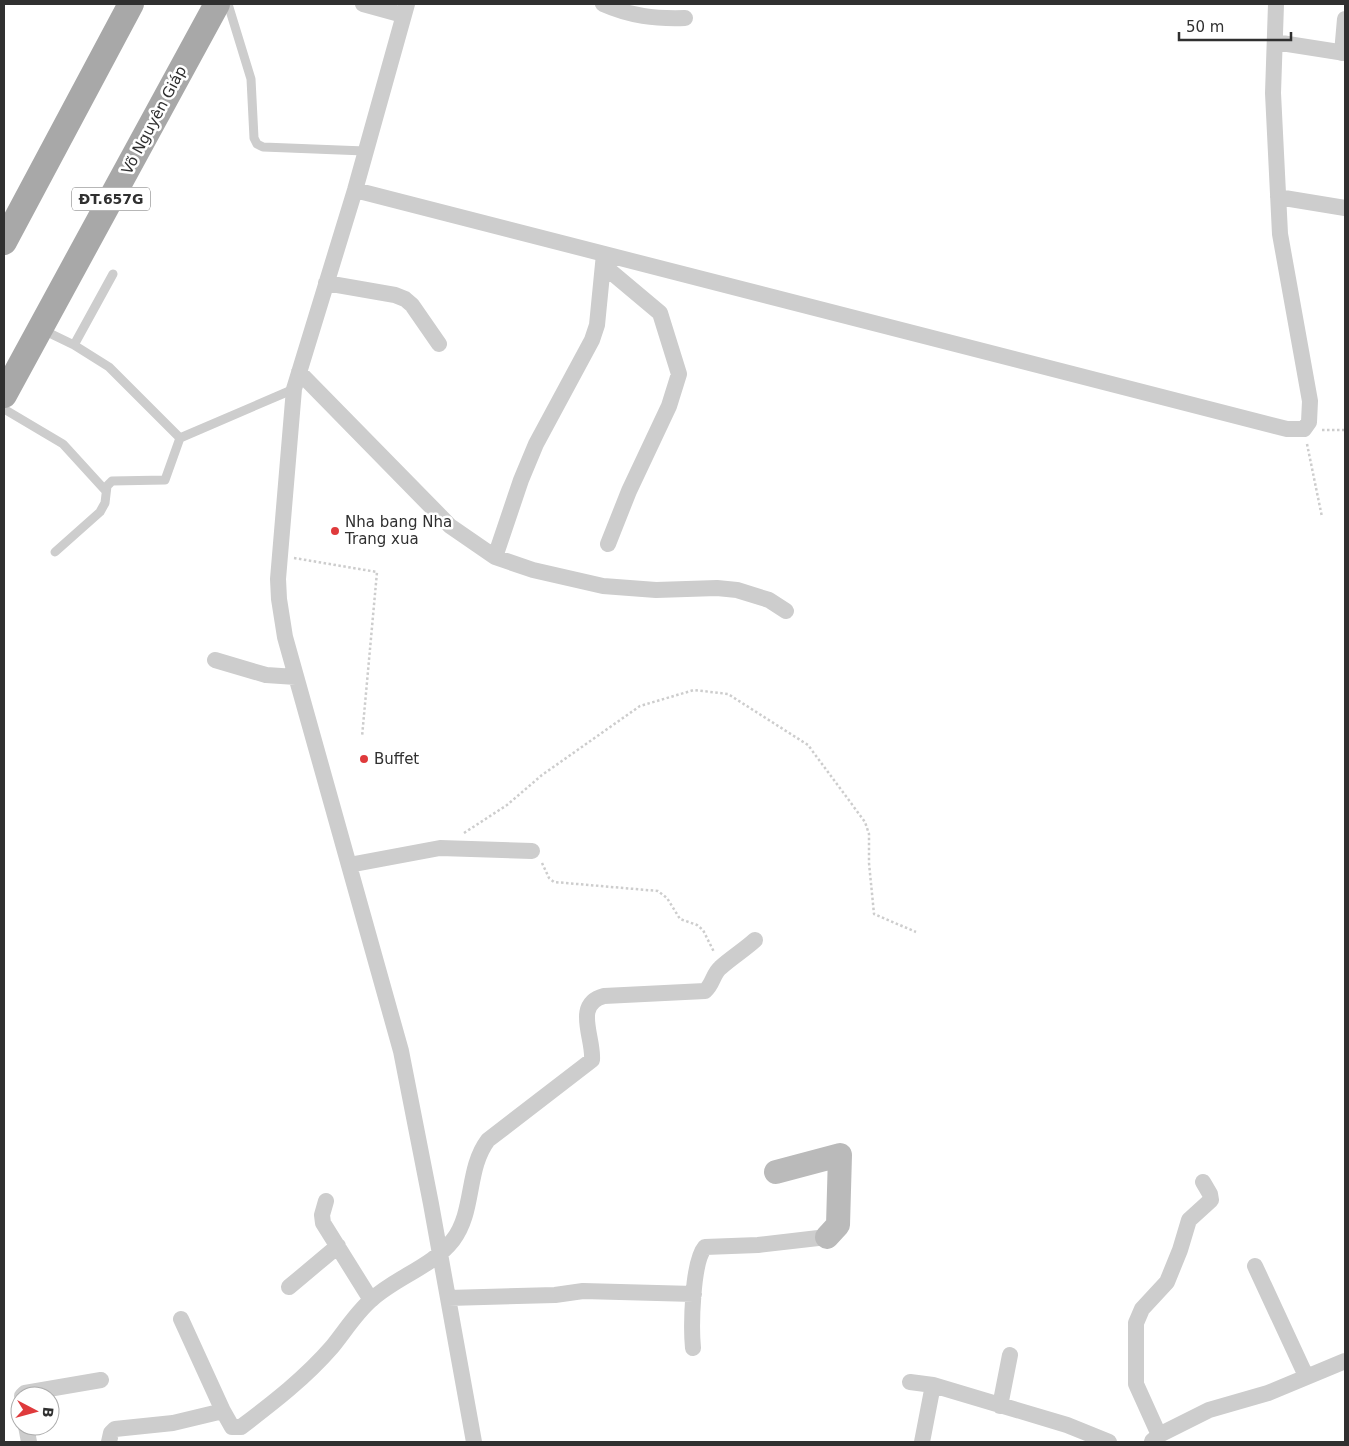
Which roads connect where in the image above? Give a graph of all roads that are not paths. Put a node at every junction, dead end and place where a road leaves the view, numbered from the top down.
1 (131, 4) edge
2 (217, 4) edge
3 (228, 4) edge
4 (363, 4) edge
5 (603, 4) edge
6 (1276, 4) edge
7 (405, 9) edge
8 (685, 18) dead end
9 (1345, 19) edge
10 (1275, 42) junction
11 (1344, 53) edge
12 (365, 151) junction
13 (355, 190) junction
14 (1278, 197) junction
15 (1345, 208) edge
16 (4, 242) edge
17 (604, 260) junction
18 (113, 274) dead end
19 (326, 283) junction
20 (41, 329) junction
21 (439, 344) dead end
22 (74, 345) junction
23 (299, 372) junction
24 (294, 389) junction
25 (4, 395) edge
26 (4, 409) edge
27 (180, 438) junction
28 (105, 490) junction
29 (608, 544) dead end
30 (55, 552) dead end
31 (495, 557) junction
32 (786, 611) dead end
33 (215, 660) dead end
34 (296, 677) junction
35 (532, 851) road end
36 (349, 865) junction
37 (755, 940) dead end
38 (776, 1172) dead end
39 (1204, 1182) dead end
40 (326, 1201) dead end
41 (827, 1237) joint
42 (338, 1246) junction
43 (441, 1254) junction
44 (1255, 1266) dead end
45 (289, 1287) dead end
46 (694, 1294) junction
47 (448, 1298) junction
48 (372, 1300) junction
49 (180, 1319) dead end
50 (693, 1348) dead end
51 (1010, 1355) dead end
52 (1345, 1361) edge
53 (1306, 1376) junction
54 (101, 1380) dead end
55 (910, 1382) dead end
56 (933, 1385) junction
57 (60, 1387) edge
58 (1000, 1406) junction
59 (223, 1411) junction
60 (1155, 1439) edge
61 (109, 1442) edge
62 (474, 1442) edge
63 (922, 1442) edge
64 (1109, 1442) edge

1 - 16 main road
2 - 20 main road, Võ Nguyên Giáp / ĐT.657G
3 - 12 lane
4 - 7 street
5 - 8 street
6 - 10 street
7 - 12 street
9 - 11 street
10 - 11 street
10 - 14 street
12 - 13 street
13 - 17 street
13 - 19 street
14 - 15 street
14 - 17 street
17 - 29 street
17 - 31 street
18 - 22 lane
19 - 21 street
19 - 23 street
20 - 22 lane
20 - 25 main road, Võ Nguyên Giáp / ĐT.657G
22 - 27 lane
23 - 24 street
23 - 31 street
24 - 27 lane
24 - 34 street
26 - 28 lane
27 - 28 lane
28 - 30 lane
31 - 32 street
33 - 34 street
34 - 36 street
35 - 36 street
36 - 43 street
37 - 43 street
38 - 41 main road
39 - 60 street
40 - 42 street
41 - 46 street
42 - 45 street
42 - 48 street
43 - 47 street
43 - 48 street
44 - 53 street
46 - 47 street
46 - 50 street
47 - 62 street
48 - 59 street
49 - 59 street
51 - 58 street
52 - 53 street
53 - 60 street
54 - 57 street
55 - 56 street
56 - 58 street
56 - 63 street
58 - 64 street
59 - 61 street

